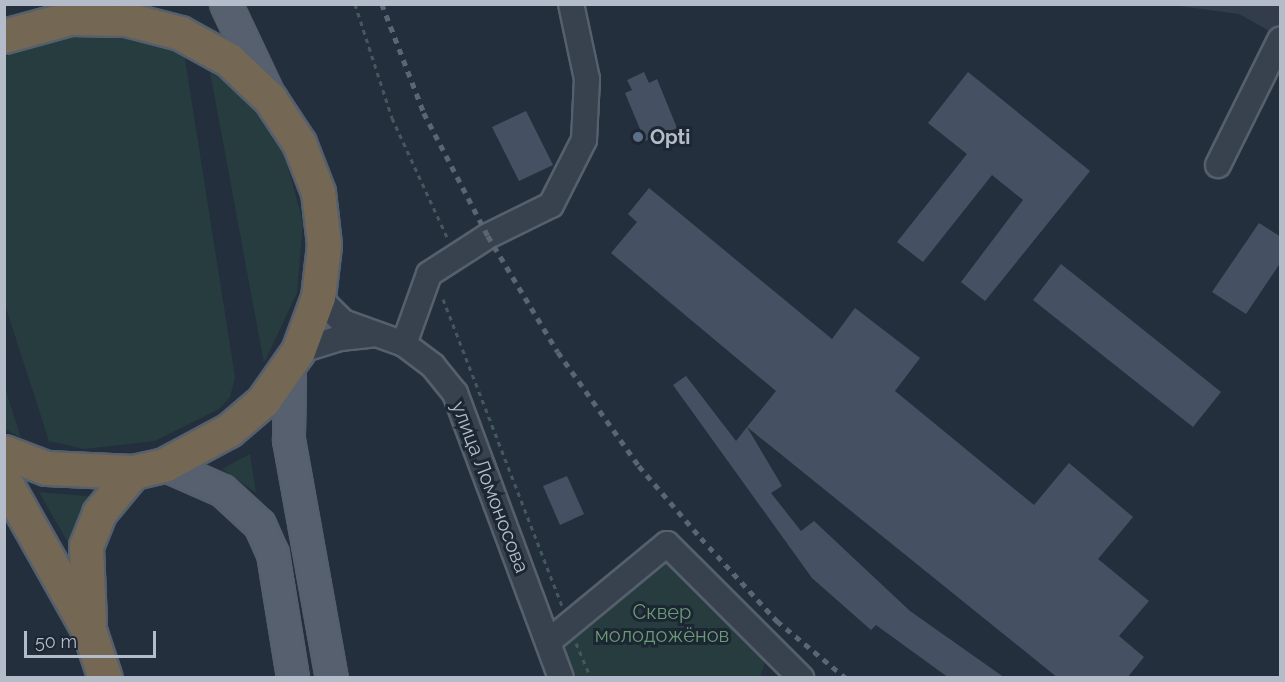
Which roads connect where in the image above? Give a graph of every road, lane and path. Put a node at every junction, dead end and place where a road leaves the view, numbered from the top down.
1 (226, 4) edge
2 (355, 4) edge
3 (571, 4) edge
4 (65, 15) edge
5 (4, 17) edge
6 (4, 36) edge
7 (1281, 40) edge
8 (270, 99) junction
9 (1218, 165) dead end
10 (457, 255) junction
11 (439, 289) dead end
12 (318, 297) junction
13 (374, 335) junction
14 (404, 344) junction
15 (294, 358) junction
16 (4, 452) edge
17 (149, 469) junction
18 (4, 480) edge
19 (569, 625) junction
20 (90, 633) junction
21 (548, 642) junction
22 (785, 673) edge
23 (105, 678) edge
24 (293, 678) edge
25 (332, 678) edge
26 (561, 678) edge
27 (591, 678) edge

1 - 8 main road
2 - 10 path
3 - 10 street
4 - 5 highway
4 - 6 highway
4 - 8 highway
7 - 9 street
8 - 12 highway
10 - 14 street
11 - 19 path
12 - 13 street, улица Ломоносова
12 - 15 highway
13 - 14 street, улица Ломоносова
13 - 15 street
14 - 21 street, улица Ломоносова
15 - 17 highway
15 - 25 main road
16 - 17 highway
17 - 20 highway
17 - 24 main road
18 - 20 highway
19 - 21 street
19 - 22 street
19 - 27 path
20 - 23 highway
21 - 26 street, улица Ломоносова

